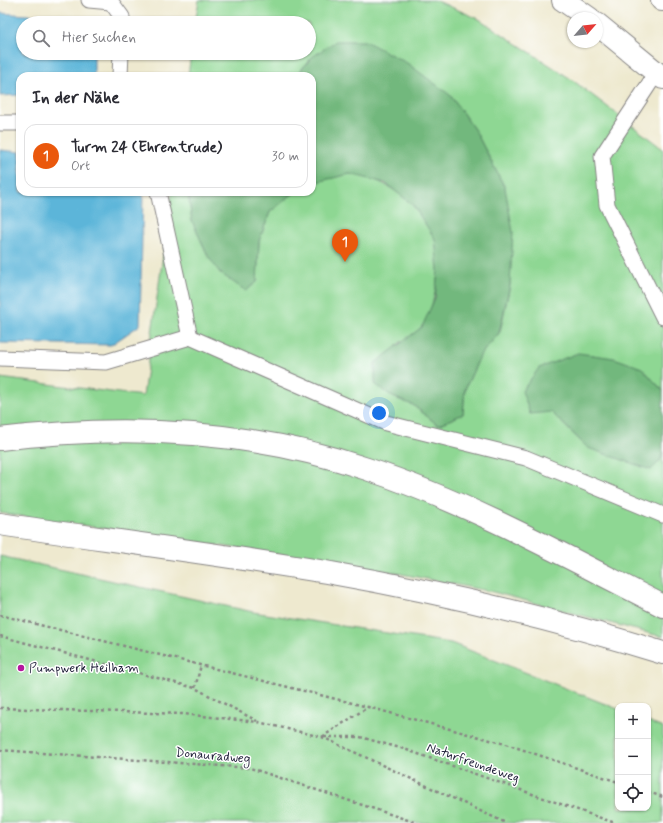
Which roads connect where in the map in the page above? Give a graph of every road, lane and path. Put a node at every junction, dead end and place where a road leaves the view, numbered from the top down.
1 (89, 0) edge
2 (564, 0) edge
3 (581, 12) edge
4 (121, 16) edge
5 (603, 29) edge
6 (121, 60) edge
7 (120, 72) edge
8 (660, 75) edge
9 (0, 123) edge
10 (16, 123) edge
11 (159, 196) edge
12 (663, 317) edge
13 (190, 337) junction
14 (0, 358) edge
15 (0, 439) edge
16 (663, 515) edge
17 (0, 524) edge
18 (663, 606) edge
19 (0, 615) edge
20 (0, 636) edge
21 (663, 653) edge
22 (201, 665) junction
23 (195, 688) junction
24 (368, 707) junction
25 (0, 708) edge
26 (258, 722) junction
27 (322, 737) junction
28 (0, 750) edge
29 (615, 781) edge
30 (651, 793) edge
31 (663, 797) edge
32 (417, 823) edge
33 (506, 823) edge
34 (615, 823) edge

1 - 4 lane
2 - 3 highway
5 - 8 highway
6 - 7 lane
8 - 12 lane
9 - 10 lane
11 - 13 lane
13 - 14 lane
13 - 16 lane
15 - 18 highway
17 - 21 highway
19 - 22 path
20 - 23 path
22 - 23 path
22 - 24 path
23 - 26 path
24 - 27 path
24 - 29 path
25 - 26 path
26 - 27 path
27 - 33 path
27 - 34 path, Naturfreundeweg
28 - 32 path, Donauradweg
30 - 31 path

